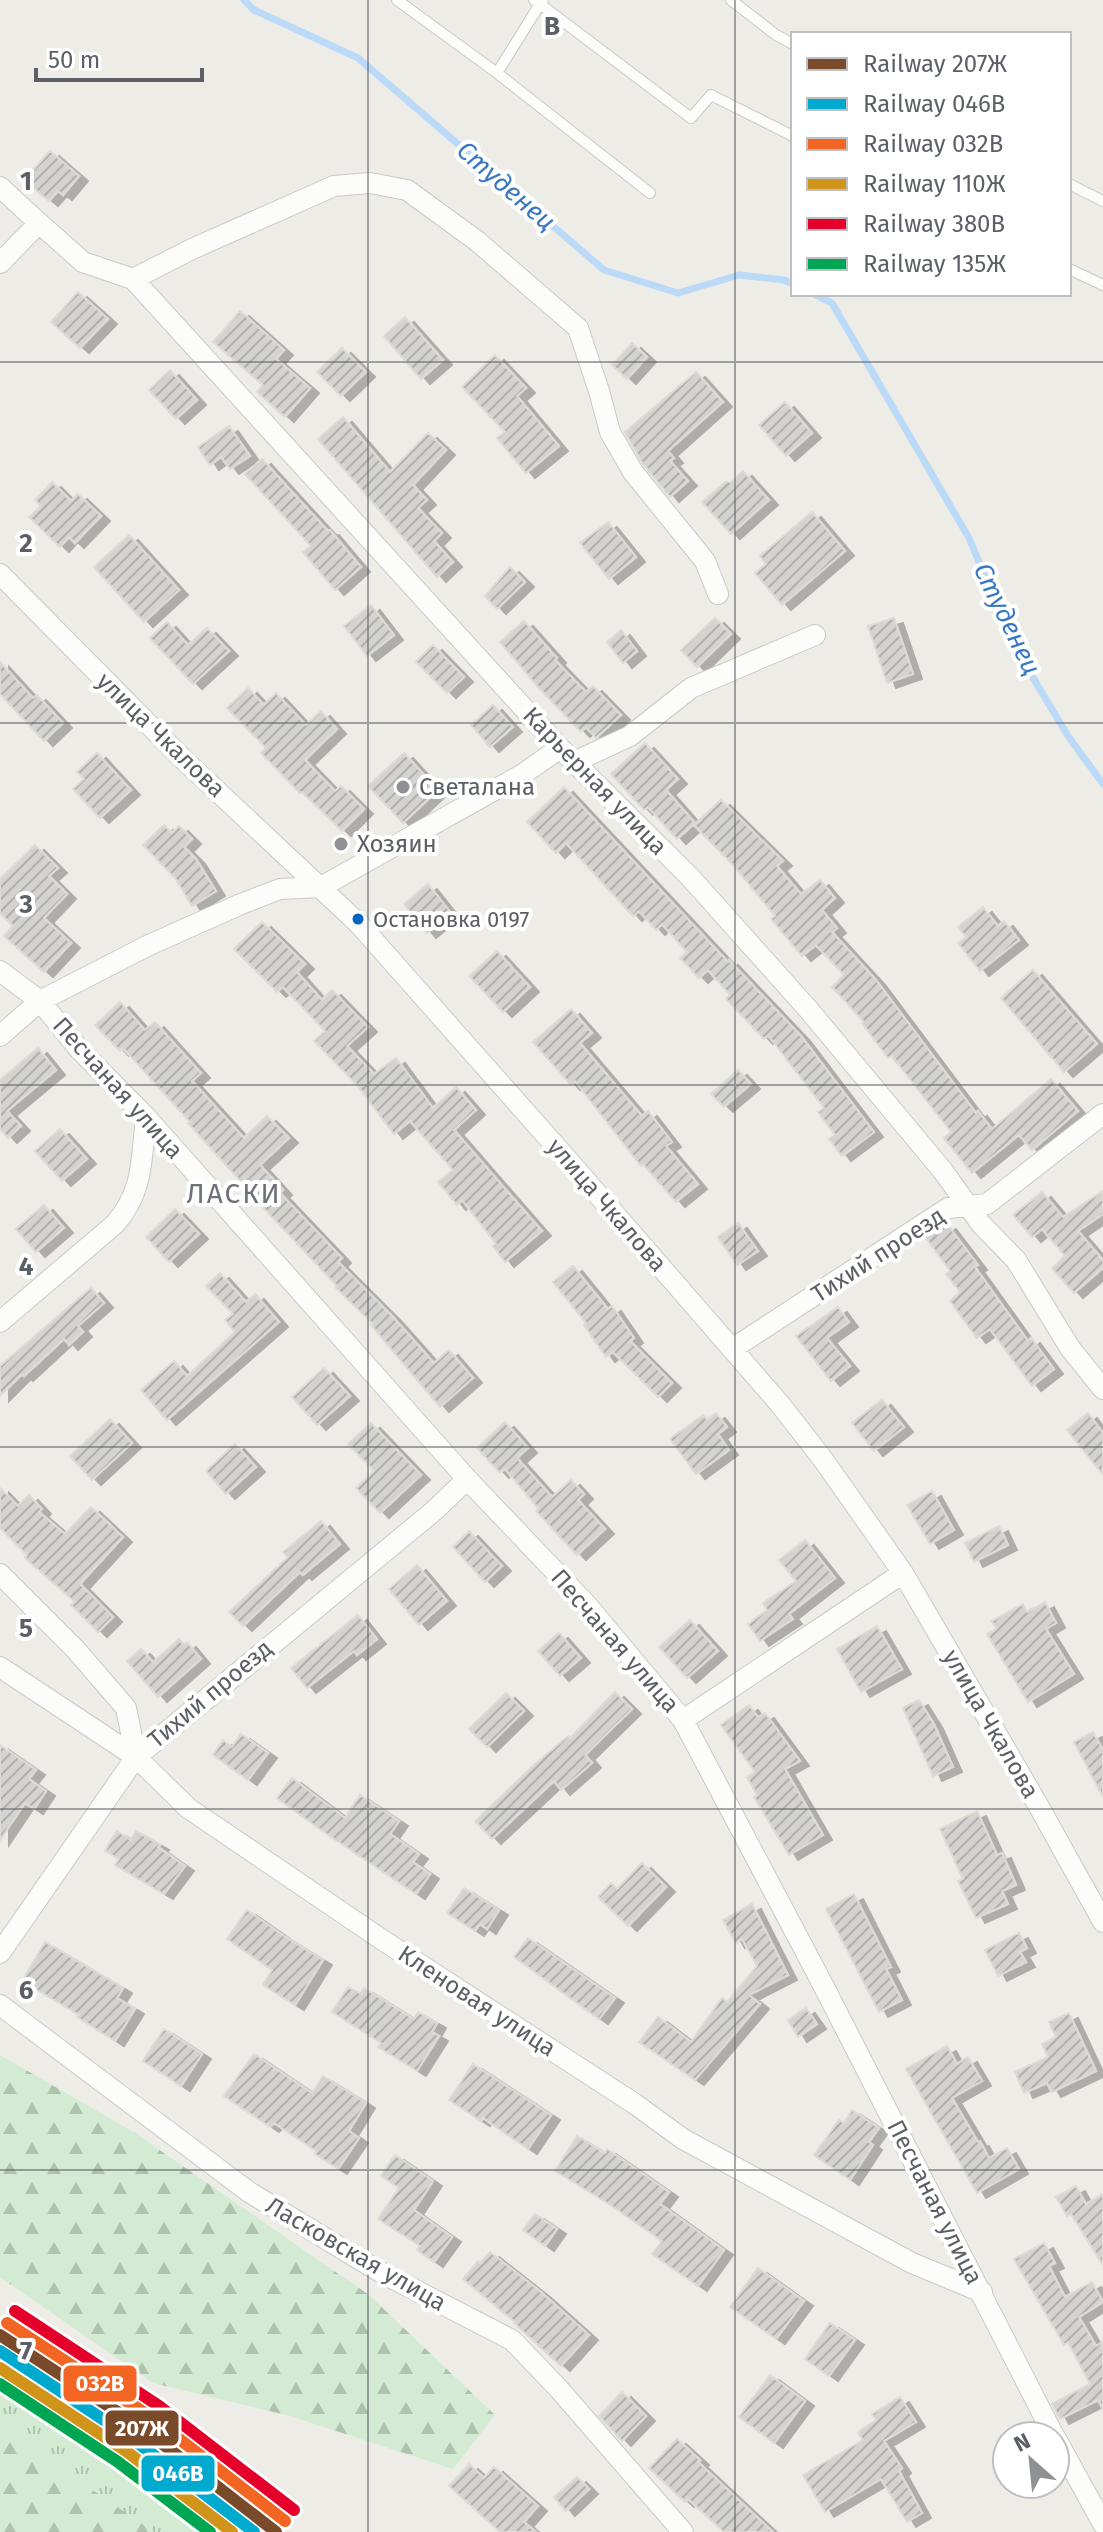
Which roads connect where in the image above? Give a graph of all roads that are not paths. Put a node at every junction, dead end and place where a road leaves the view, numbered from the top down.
1 (397, 0) edge
2 (731, 0) edge
3 (539, 1) edge
4 (791, 43) edge
5 (497, 73) junction
6 (791, 135) edge
7 (1071, 185) edge
8 (0, 187) edge
9 (650, 193) dead end
10 (1103, 201) edge
11 (39, 223) junction
12 (0, 263) edge
13 (1071, 270) edge
14 (133, 279) junction
15 (1103, 285) edge
16 (0, 574) edge
17 (718, 594) dead end
18 (815, 635) dead end
19 (567, 755) junction
20 (321, 887) junction
21 (0, 971) edge
22 (40, 1001) junction
23 (0, 1036) edge
24 (1103, 1114) edge
25 (146, 1117) junction
26 (968, 1205) junction
27 (0, 1322) edge
28 (732, 1349) junction
29 (1103, 1389) edge
30 (467, 1479) junction
31 (903, 1573) junction
32 (0, 1574) edge
33 (0, 1667) edge
34 (683, 1720) junction
35 (136, 1757) junction
36 (1096, 1894) edge
37 (1103, 1922) edge
38 (0, 1953) edge
39 (0, 2005) edge
40 (982, 2292) junction
41 (1046, 2420) edge
42 (1071, 2466) edge
43 (1103, 2524) edge
44 (683, 2532) edge

1 - 5 lane
2 - 4 lane
3 - 5 lane
3 - 6 lane
5 - 9 lane
7 - 10 lane
8 - 11 street, Карьерная улица
11 - 12 street
11 - 14 street, Карьерная улица
13 - 15 lane
14 - 17 street
14 - 19 street, Карьерная улица
16 - 20 street, улица Чкалова
18 - 19 street
19 - 20 street
19 - 26 street, Карьерная улица
20 - 22 street
20 - 28 street, улица Чкалова
21 - 22 street, Песчаная улица
22 - 23 street
22 - 25 street, Песчаная улица
24 - 26 street, Тихий проезд
25 - 27 street
25 - 30 street, Песчаная улица
26 - 28 street, Тихий проезд
26 - 29 street, Карьерная улица
28 - 31 street, улица Чкалова
30 - 34 street, Песчаная улица
30 - 35 street, Тихий проезд
31 - 34 street
31 - 36 street, улица Чкалова
32 - 35 street
33 - 35 street, Кленовая улица
34 - 40 street, Песчаная улица
35 - 38 street, Тихий проезд
35 - 40 street, Кленовая улица
36 - 37 street, улица Чкалова
39 - 44 street, Ласковская улица
40 - 41 street, Песчаная улица
42 - 43 street, Песчаная улица

